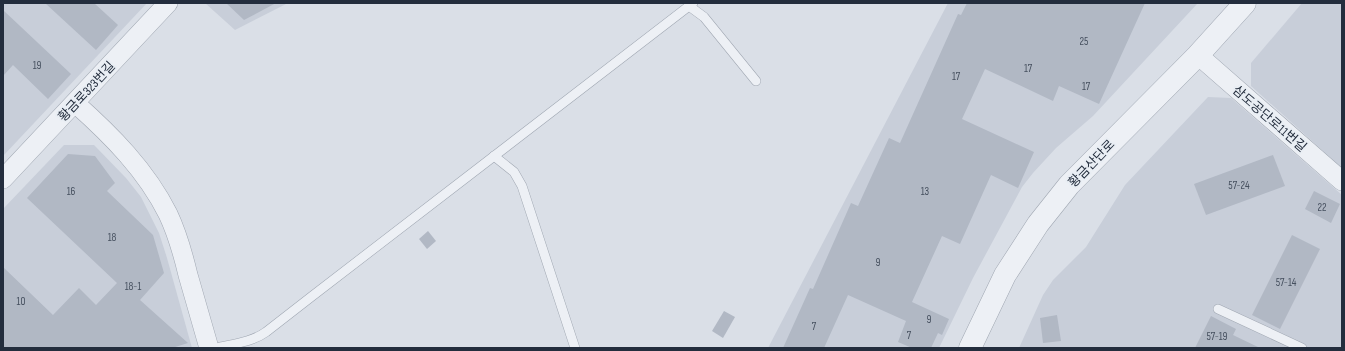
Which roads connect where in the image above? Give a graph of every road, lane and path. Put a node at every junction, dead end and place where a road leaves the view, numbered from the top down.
1 (168, 3) edge
2 (1245, 3) edge
3 (691, 4) edge
4 (1198, 55) junction
5 (756, 81) dead end
6 (75, 102) junction
7 (494, 156) junction
8 (3, 179) edge
9 (1342, 181) edge
10 (1218, 309) dead end
11 (209, 348) edge
12 (216, 348) edge
13 (575, 348) edge
14 (970, 348) edge
15 (1302, 348) edge

1 - 6 street, 황금로323번길
2 - 4 street, 황금산단로
3 - 5 lane
3 - 7 lane
4 - 9 street, 삼도공단로11번길
4 - 14 street, 황금산단로
6 - 8 street, 황금로323번길
6 - 11 street
7 - 12 lane
7 - 13 lane
10 - 15 lane

